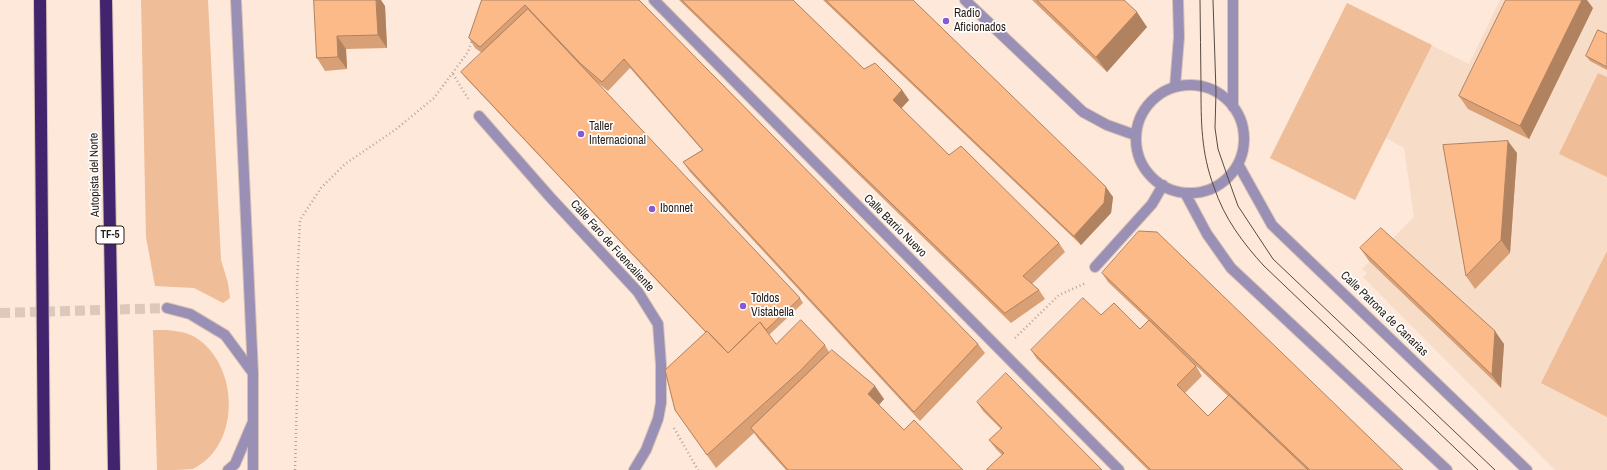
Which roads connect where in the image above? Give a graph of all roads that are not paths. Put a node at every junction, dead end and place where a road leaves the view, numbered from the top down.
1 (40, 0) edge
2 (106, 0) edge
3 (236, 0) edge
4 (654, 0) edge
5 (965, 0) edge
6 (1178, 0) edge
7 (1233, 0) edge
8 (1175, 87) junction
9 (1233, 107) junction
10 (479, 116) road end
11 (1136, 135) junction
12 (1238, 164) junction
13 (1163, 185) junction
14 (1185, 193) junction
15 (1095, 266) road end
16 (168, 308) tunnel mouth
17 (253, 373) junction
18 (254, 420) junction
19 (44, 470) edge
20 (114, 470) edge
21 (228, 470) edge
22 (253, 470) edge
23 (634, 470) edge
24 (1120, 470) edge
25 (1448, 470) edge
26 (1527, 470) edge

1 - 19 highway
2 - 20 highway, Autopista del Norte / TF-5
3 - 17 street
4 - 24 street, Calle Barrio Nuevo
5 - 11 street
6 - 8 street
7 - 9 street
8 - 9 street
8 - 11 street
9 - 12 street
10 - 23 street, Calle Faro de Fuencaliente
11 - 13 street
12 - 14 street
12 - 26 street, Calle Patrona de Canarias
13 - 14 street
13 - 15 street
14 - 25 street
16 - 17 street
17 - 18 street
18 - 21 street
18 - 22 street

